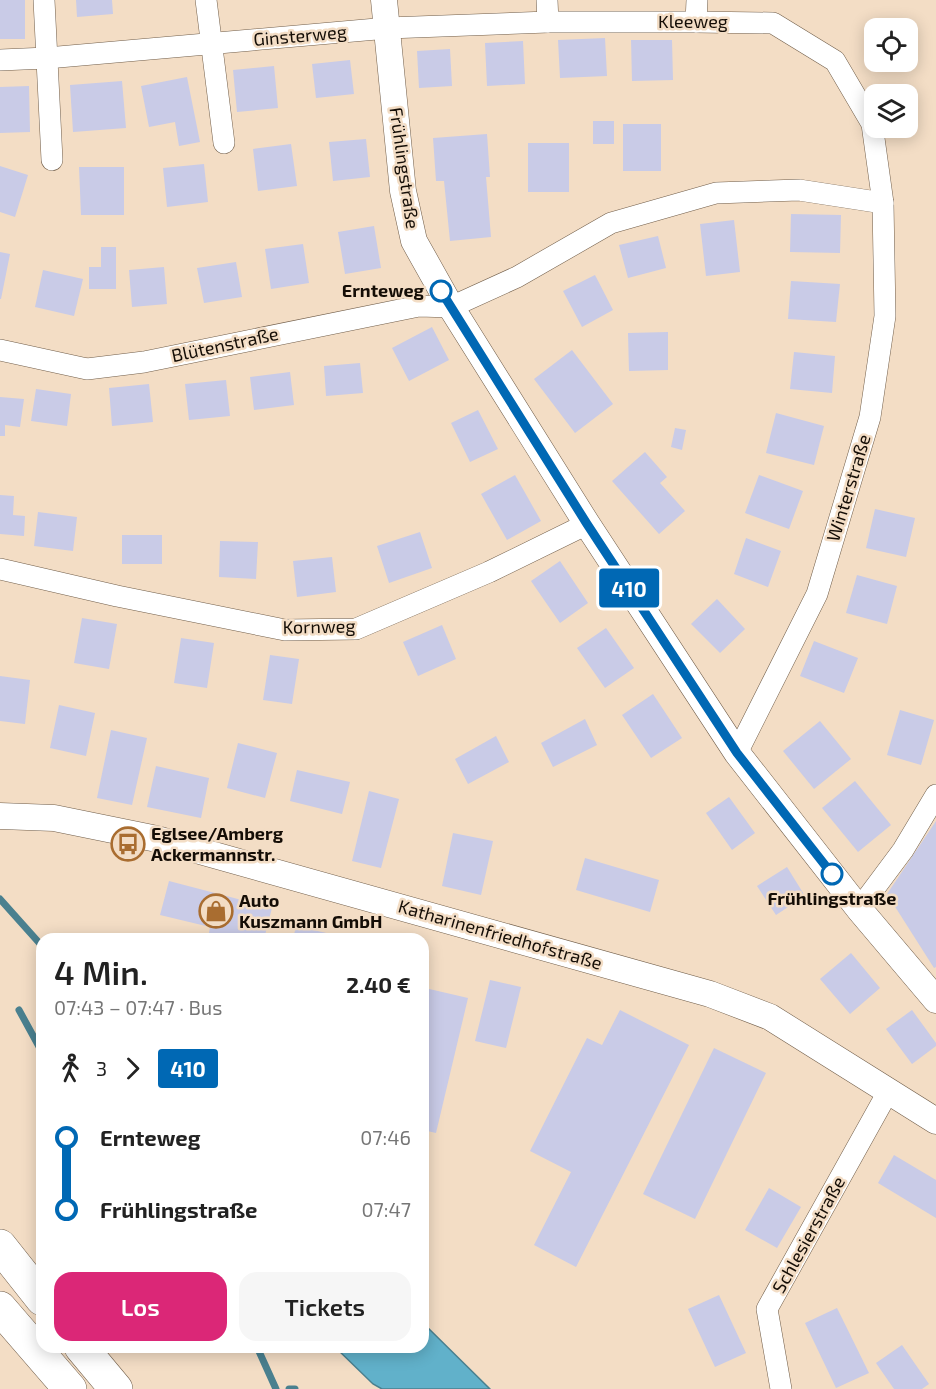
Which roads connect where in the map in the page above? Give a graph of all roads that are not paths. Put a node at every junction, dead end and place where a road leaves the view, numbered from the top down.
1 (44, 0) edge
2 (206, 0) edge
3 (384, 0) edge
4 (547, 0) edge
5 (697, 0) edge
6 (548, 22) junction
7 (696, 22) junction
8 (388, 28) junction
9 (211, 44) junction
10 (48, 58) junction
11 (0, 60) edge
12 (224, 142) dead end
13 (52, 160) dead end
14 (884, 203) junction
15 (451, 307) junction
16 (0, 350) edge
17 (587, 524) junction
18 (0, 569) edge
19 (737, 753) junction
20 (936, 795) edge
21 (0, 816) edge
22 (860, 909) junction
23 (936, 1000) edge
24 (889, 1090) junction
25 (936, 1121) edge
26 (0, 1246) edge
27 (36, 1291) edge
28 (0, 1308) edge
29 (36, 1350) edge
30 (39, 1353) edge
31 (86, 1353) edge
32 (70, 1389) edge
33 (116, 1389) edge
34 (781, 1389) edge

1 - 10 street
2 - 9 street
3 - 8 street, Frühlingstraße
4 - 6 street
5 - 7 street
6 - 7 street, Kleeweg
6 - 8 street, Kleeweg
7 - 14 street, Kleeweg
8 - 9 street, Ginsterweg
8 - 15 street, Frühlingstraße
9 - 10 street, Ginsterweg
9 - 12 street
10 - 11 street, Ginsterweg
10 - 13 street
14 - 15 street
14 - 19 street, Winterstraße
15 - 16 street, Blütenstraße
15 - 17 street, Frühlingstraße
17 - 18 street, Kornweg
17 - 19 street, Frühlingstraße
19 - 22 street, Frühlingstraße
20 - 22 street
21 - 24 street, Katharinenfriedhofstraße
22 - 23 street, Frühlingstraße
24 - 25 street, Katharinenfriedhofstraße
24 - 34 street, Schlesierstraße
26 - 27 main road
28 - 29 main road
30 - 32 main road
31 - 33 main road

